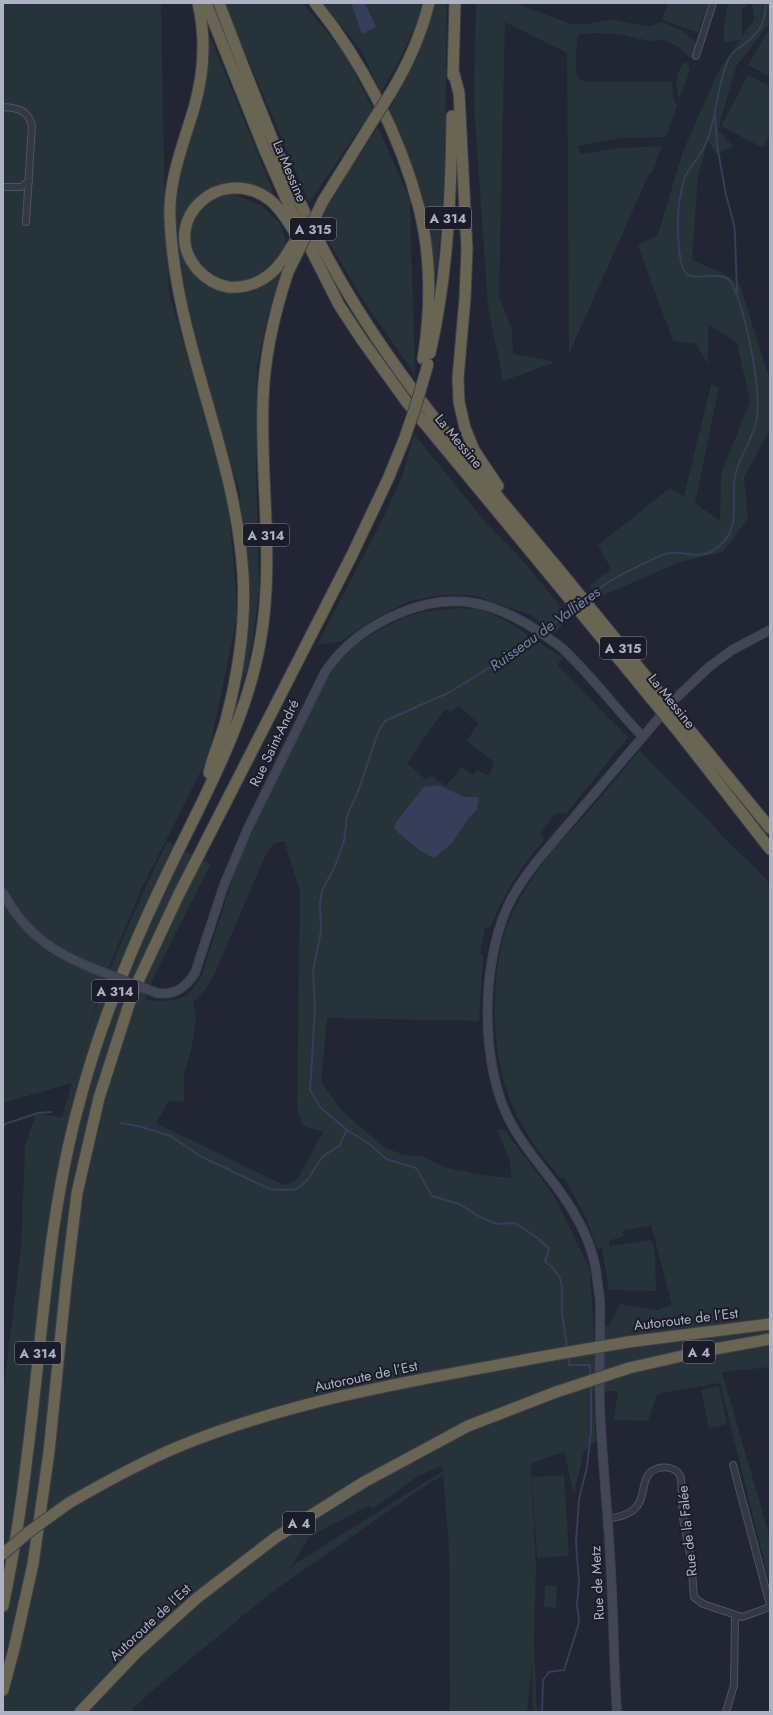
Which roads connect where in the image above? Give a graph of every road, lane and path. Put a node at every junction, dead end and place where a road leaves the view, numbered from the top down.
1 (198, 3) edge
2 (206, 3) edge
3 (219, 3) edge
4 (315, 3) edge
5 (429, 3) edge
6 (455, 3) edge
7 (713, 3) edge
8 (696, 56) dead end
9 (453, 70) junction
10 (3, 107) edge
11 (29, 181) junction
12 (3, 187) edge
13 (322, 198) junction
14 (26, 222) dead end
15 (339, 305) junction
16 (425, 362) junction
17 (526, 531) junction
18 (553, 571) junction
19 (770, 630) edge
20 (685, 732) junction
21 (642, 736) junction
22 (206, 791) junction
23 (770, 828) edge
24 (770, 849) edge
25 (3, 893) edge
26 (770, 1324) edge
27 (770, 1339) edge
28 (733, 1465) dead end
29 (607, 1519) junction
30 (3, 1554) edge
31 (3, 1606) edge
32 (770, 1606) edge
33 (735, 1616) junction
34 (3, 1690) edge
35 (80, 1712) edge
36 (617, 1712) edge
37 (726, 1712) edge

1 - 22 highway
2 - 15 highway, La Messine / A 315
3 - 17 highway, La Messine / A 315
4 - 16 highway
5 - 13 highway, A 314, bridge
6 - 9 highway, A 314
7 - 8 street
9 - 16 highway, A 314
9 - 17 highway
10 - 11 street
11 - 12 street
11 - 14 street
13 - 15 highway, bridge
13 - 22 highway, A 314, bridge
15 - 18 highway, La Messine / A 315
16 - 34 highway, A 314, bridge
17 - 18 highway, La Messine / A 315
18 - 20 highway, La Messine / A 315, bridge
19 - 21 main road, Rue de Metz
20 - 23 highway, La Messine / A 315
20 - 24 highway, La Messine / A 315
21 - 25 main road, Rue Saint-André, bridge
21 - 29 main road, Rue de Metz
22 - 31 highway, A 314
26 - 30 highway, Autoroute de l’Est / A 4, bridge
27 - 35 highway, Autoroute de l’Est / A 4, bridge
28 - 32 street
29 - 33 street, Rue de la Falée
29 - 36 main road, Rue de Metz
32 - 33 street
33 - 37 street

